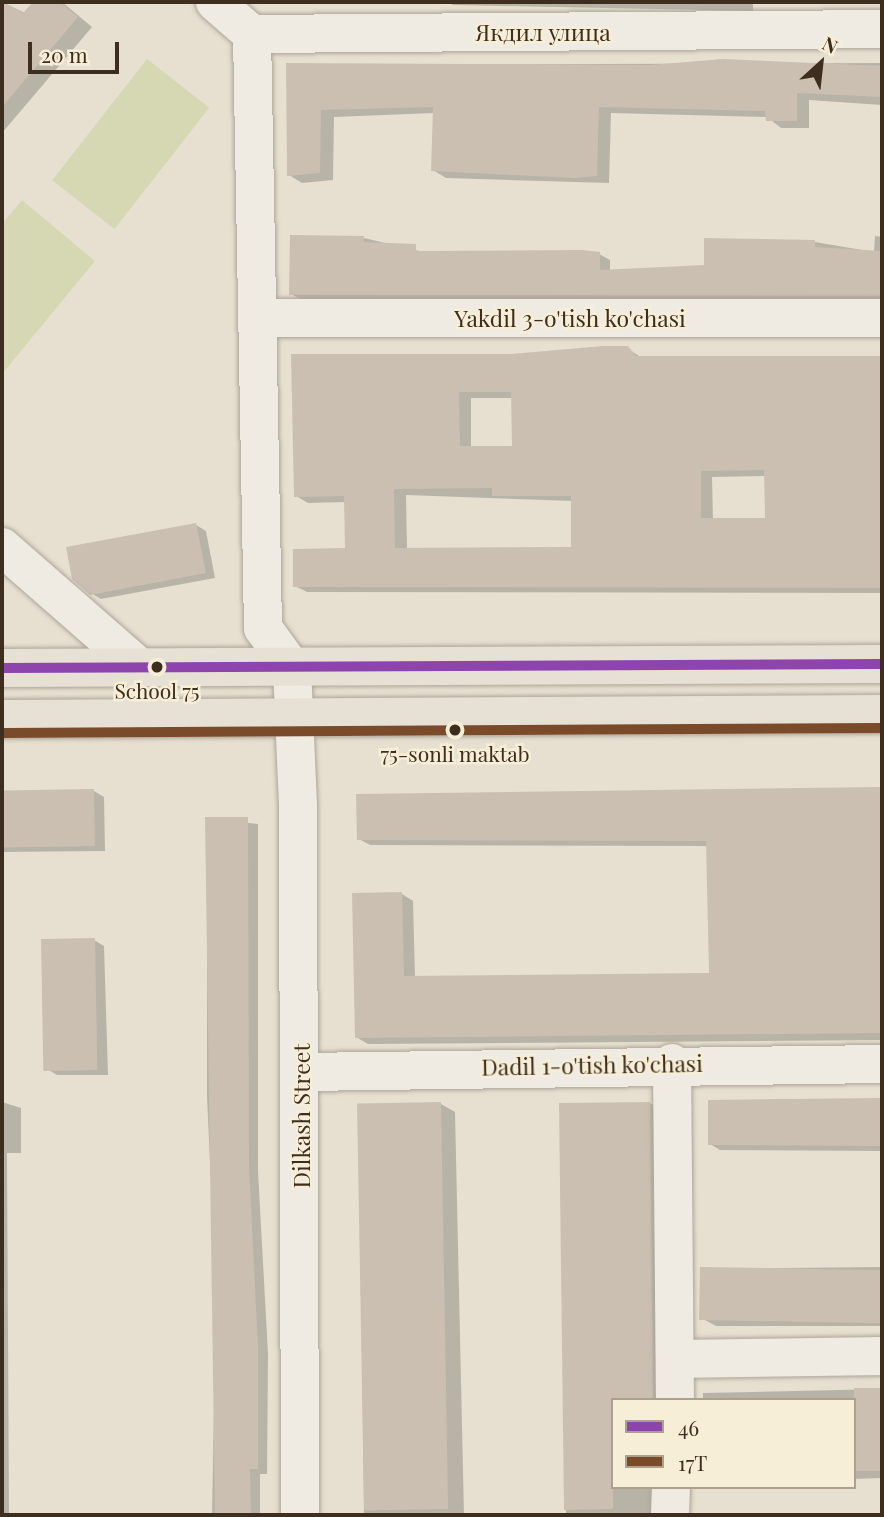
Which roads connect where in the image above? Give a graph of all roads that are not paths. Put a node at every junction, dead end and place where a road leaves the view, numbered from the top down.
1 (215, 2) edge
2 (390, 17) edge
3 (882, 29) edge
4 (252, 34) junction
5 (257, 318) junction
6 (882, 318) edge
7 (2, 547) edge
8 (882, 664) edge
9 (136, 665) junction
10 (2, 668) edge
11 (292, 668) junction
12 (882, 714) edge
13 (294, 717) junction
14 (2, 719) edge
15 (672, 1063) junction
16 (882, 1064) edge
17 (302, 1072) junction
18 (882, 1356) edge
19 (677, 1359) junction
20 (675, 1398) edge
21 (671, 1489) edge
22 (299, 1515) edge
23 (670, 1515) edge

1 - 4 street
2 - 3 street, Якдил улица
2 - 4 street, Якдил улица
4 - 5 street
5 - 6 street, Yakdil 3-o'tish ko'chasi
5 - 11 street
7 - 9 street
8 - 11 main road
9 - 10 main road
9 - 11 main road
11 - 13 street, Dilkash Street
12 - 13 main road
13 - 14 main road
13 - 17 street, Dilkash Street
15 - 16 street, Dadil 1-o'tish ko'chasi
15 - 17 street, Dadil 1-o'tish ko'chasi
15 - 19 street
17 - 22 street, Dilkash Street
18 - 19 street
19 - 20 street
21 - 23 street

